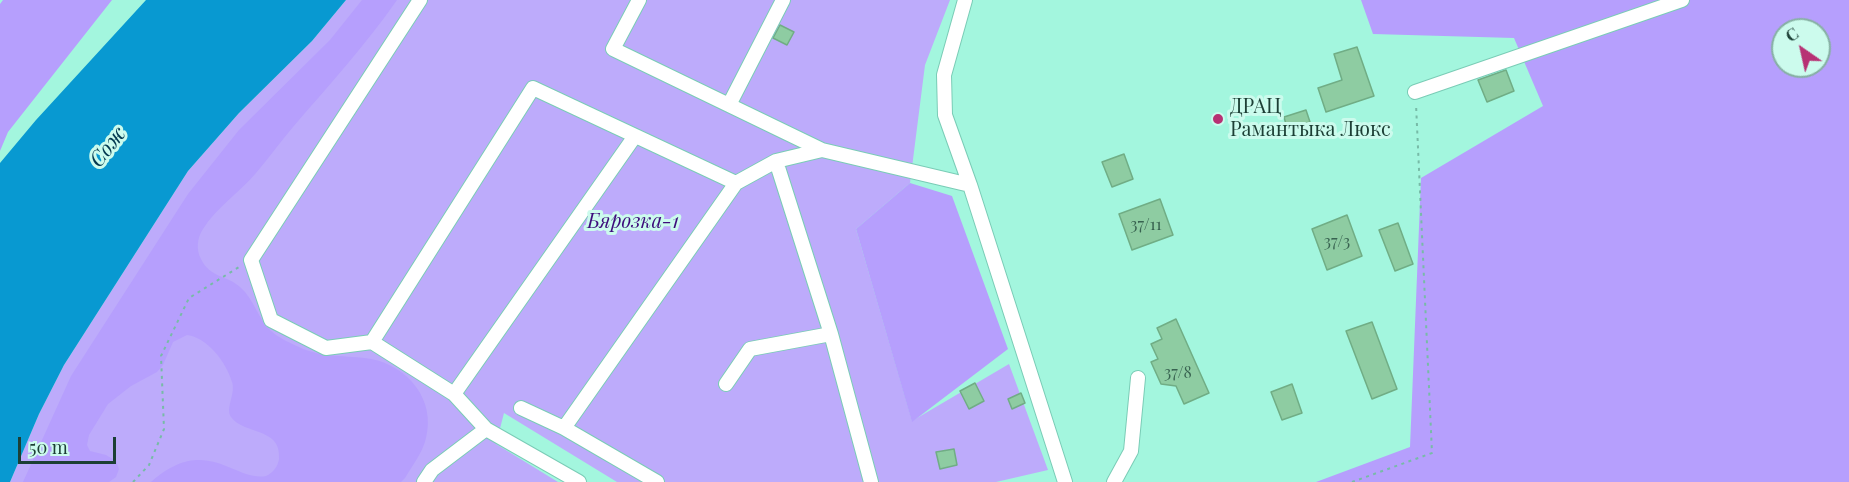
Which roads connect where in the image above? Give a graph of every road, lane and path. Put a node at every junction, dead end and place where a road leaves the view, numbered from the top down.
1 (420, 0) edge
2 (639, 0) edge
3 (783, 0) edge
4 (965, 0) edge
5 (1682, 0) edge
6 (1415, 92) joint
7 (729, 105) junction
8 (635, 135) junction
9 (822, 150) junction
10 (776, 160) junction
11 (736, 183) junction
12 (970, 185) junction
13 (251, 260) junction
14 (831, 334) junction
15 (372, 342) junction
16 (1138, 378) dead end
17 (726, 384) dead end
18 (454, 394) junction
19 (521, 408) dead end
20 (564, 428) junction
21 (486, 429) junction
22 (133, 482) edge
23 (424, 482) edge
24 (579, 482) edge
25 (657, 482) edge
26 (871, 482) edge
27 (1065, 482) edge
28 (1114, 482) edge
29 (1352, 482) edge

1 - 13 street
2 - 7 street
3 - 7 street
4 - 12 street
5 - 6 street
6 - 29 path
7 - 9 street
8 - 11 street
8 - 15 street
8 - 18 street
9 - 10 street
9 - 12 street
10 - 11 street
10 - 14 street
11 - 20 street
12 - 27 street
13 - 15 street
13 - 22 path
14 - 17 street
14 - 26 street
15 - 18 street
16 - 28 street
18 - 21 street
19 - 20 street
20 - 25 street
21 - 23 street
21 - 24 street

